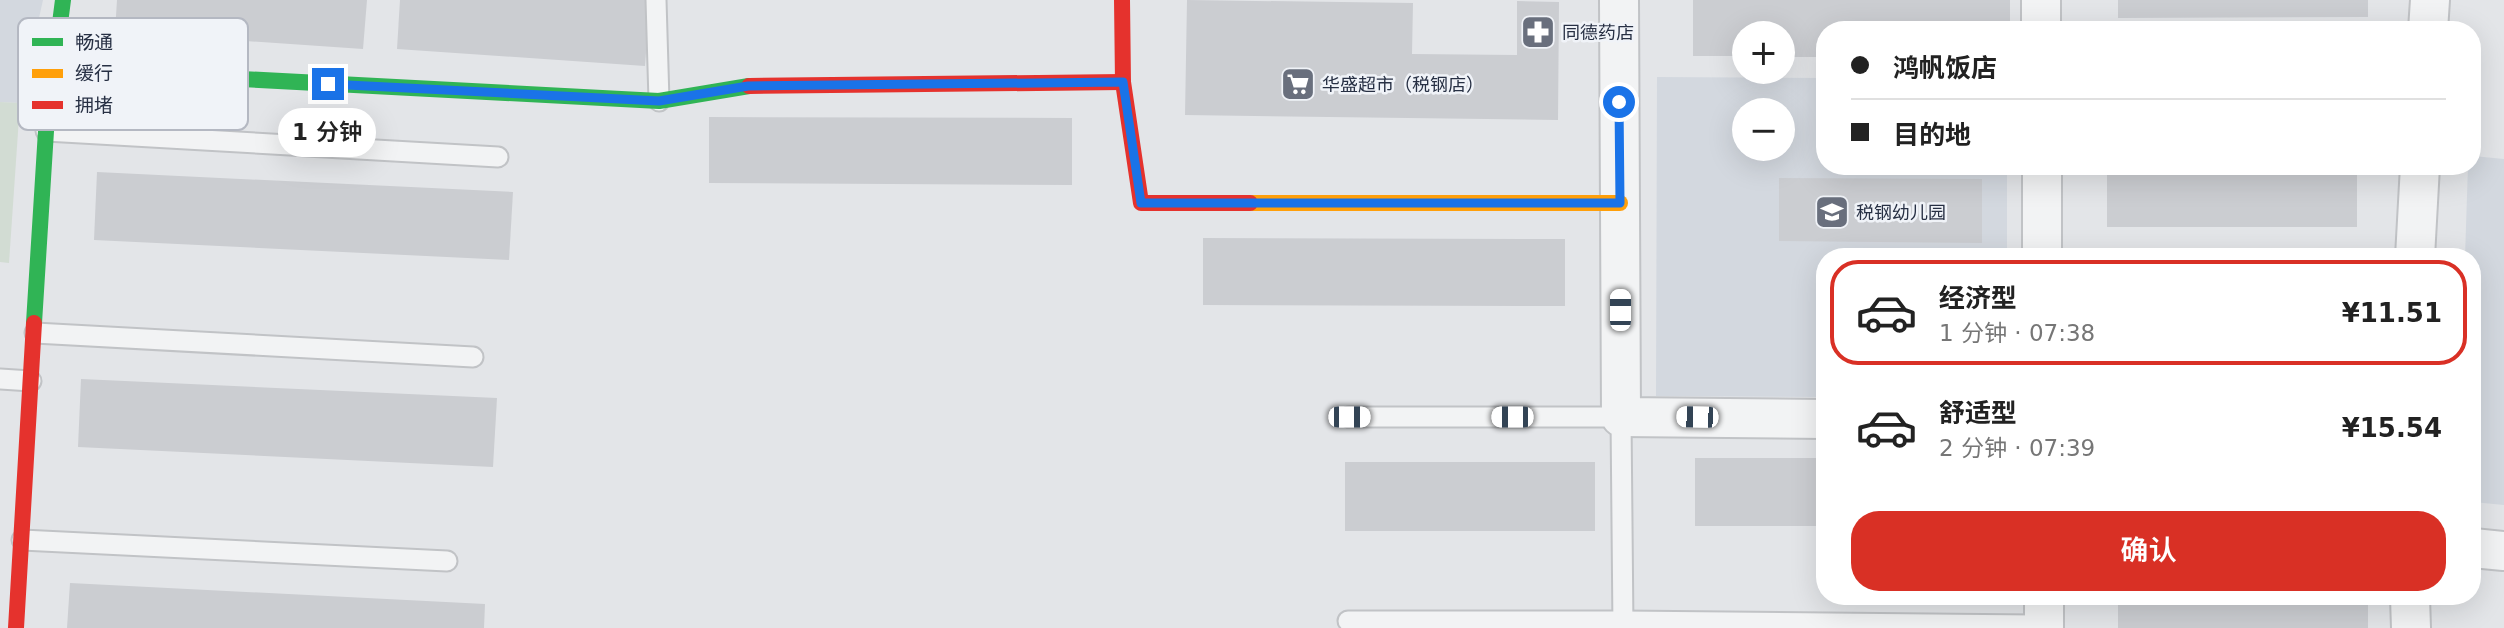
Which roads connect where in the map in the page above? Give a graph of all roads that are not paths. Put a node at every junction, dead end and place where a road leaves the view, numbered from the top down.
1 (63, 0) edge
2 (656, 0) edge
3 (1122, 0) edge
4 (1619, 0) edge
5 (2041, 0) edge
6 (2430, 0) edge
7 (60, 18) edge
8 (2041, 21) edge
9 (2429, 21) edge
10 (248, 79) edge
11 (1123, 82) junction
12 (659, 101) junction
13 (46, 131) joint
14 (498, 157) dead end
15 (2042, 175) edge
16 (2420, 175) edge
17 (1620, 203) junction
18 (2042, 248) edge
19 (2415, 248) edge
20 (34, 332) junction
21 (473, 357) dead end
22 (0, 379) edge
23 (32, 381) junction
24 (1349, 417) dead end
25 (1620, 417) junction
26 (1816, 419) edge
27 (22, 540) junction
28 (2481, 549) edge
29 (2504, 551) edge
30 (446, 561) dead end
31 (0, 575) edge
32 (20, 576) junction
33 (2410, 605) edge
34 (2044, 617) edge
35 (1348, 621) dead end
36 (1623, 624) edge
37 (16, 628) edge
38 (2411, 628) edge

1 - 7 street
2 - 12 lane
3 - 11 street
4 - 17 street
5 - 8 street
6 - 9 street
10 - 12 street
11 - 12 street
11 - 17 street
13 - 14 lane
13 - 20 street
15 - 18 street
16 - 19 street
17 - 25 street
20 - 21 lane
20 - 23 street
22 - 23 lane
23 - 27 street
24 - 25 lane
25 - 26 street
25 - 36 lane
27 - 30 lane
27 - 32 street
28 - 29 street
31 - 32 lane
32 - 37 street
33 - 38 street
34 - 36 lane
35 - 36 lane

